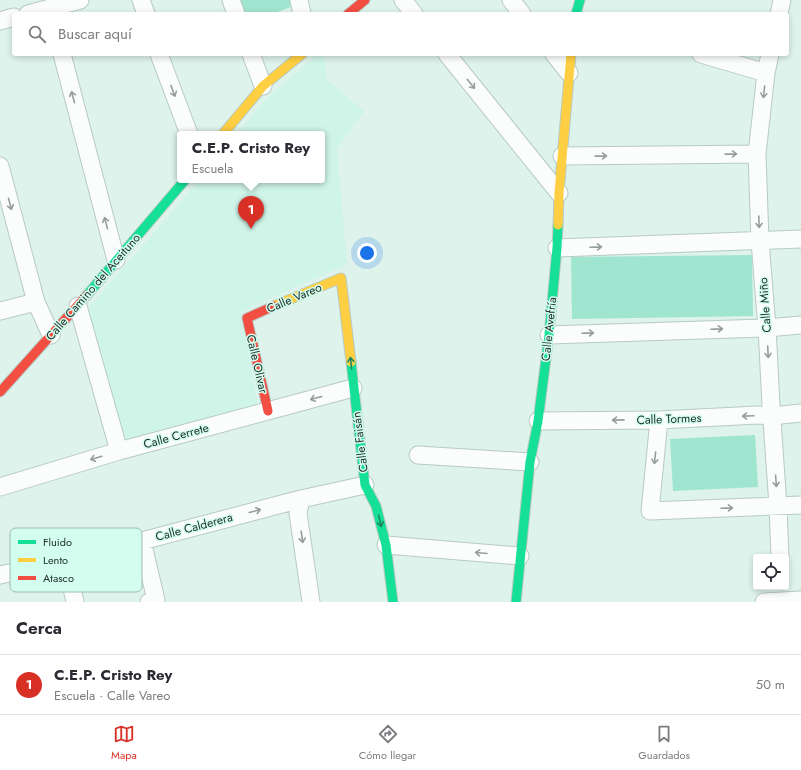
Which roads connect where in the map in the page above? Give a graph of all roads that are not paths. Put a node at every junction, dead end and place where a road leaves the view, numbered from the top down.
1 (80, 0) edge
2 (141, 0) edge
3 (231, 0) edge
4 (299, 0) edge
5 (365, 0) edge
6 (403, 0) edge
7 (511, 0) edge
8 (580, 0) edge
9 (782, 0) edge
10 (50, 7) edge
11 (34, 12) edge
12 (145, 12) edge
13 (235, 12) edge
14 (302, 12) edge
15 (350, 12) edge
16 (412, 12) edge
17 (520, 12) edge
18 (577, 12) edge
19 (779, 12) edge
20 (12, 18) edge
21 (0, 21) edge
22 (63, 56) edge
23 (160, 56) edge
24 (252, 56) edge
25 (300, 56) edge
26 (449, 56) edge
27 (556, 56) edge
28 (571, 56) edge
29 (708, 56) edge
30 (770, 56) edge
31 (569, 73) junction
32 (766, 73) junction
33 (263, 86) junction
34 (188, 131) edge
35 (225, 131) edge
36 (757, 154) junction
37 (562, 156) junction
38 (0, 166) edge
39 (182, 183) edge
40 (559, 193) junction
41 (801, 239) edge
42 (760, 241) junction
43 (557, 248) junction
44 (116, 260) junction
45 (341, 278) joint
46 (36, 302) junction
47 (78, 306) junction
48 (0, 311) edge
49 (247, 318) joint
50 (801, 325) edge
51 (768, 328) junction
52 (549, 335) junction
53 (51, 336) junction
54 (353, 388) junction
55 (0, 392) edge
56 (268, 411) junction
57 (801, 413) edge
58 (772, 416) junction
59 (659, 420) junction
60 (538, 421) junction
61 (119, 451) junction
62 (418, 455) dead end
63 (530, 462) junction
64 (365, 485) junction
65 (0, 487) edge
66 (301, 498) junction
67 (801, 505) edge
68 (778, 506) junction
69 (142, 541) joint
70 (386, 545) junction
71 (780, 554) edge
72 (520, 556) junction
73 (10, 573) edge
74 (0, 575) edge
75 (73, 592) edge
76 (782, 597) edge
77 (801, 600) edge
78 (75, 602) edge
79 (149, 602) edge
80 (311, 602) edge
81 (393, 602) edge
82 (516, 602) edge
83 (764, 602) edge

1 - 10 street
2 - 12 street
3 - 13 street
4 - 14 street
5 - 15 street
6 - 16 street
7 - 17 street
8 - 18 street
9 - 19 street
10 - 11 street
20 - 21 street
44 -> 22 street
23 -> 34 street
24 - 33 street
25 - 33 street
26 -> 40 street
27 - 31 street
28 - 31 street, Calle Avefría
29 - 32 street
30 - 32 street, Calle Miño
31 - 37 street, Calle Avefría
32 -> 36 street, Calle Miño
33 - 35 street
37 -> 36 street
36 -> 42 street, Calle Miño
37 - 40 street, Calle Avefría
38 -> 46 street
39 - 44 street, Calle Camino del Aceituno
40 - 43 street, Calle Avefría
41 - 42 street
43 -> 42 street
42 - 51 street, Calle Miño
43 - 52 street, Calle Avefría
44 - 47 street, Calle Camino del Aceituno
45 - 49 street, Calle Vareo
54 -> 45 street, Calle Faisán
46 - 48 street
46 - 53 street
47 - 53 street, Calle Camino del Aceituno
47 - 61 street
49 - 56 street, Calle Olivar
50 - 51 street
52 -> 51 street
51 -> 58 street, Calle Miño
52 - 60 street, Calle Avefría
53 - 55 street, Calle Camino del Aceituno
54 -> 56 street, Calle Cerrete
54 - 64 street, Calle Faisán
56 - 61 street, Calle Cerrete
57 - 58 street, Calle Tormes
58 -> 59 street, Calle Tormes
58 -> 68 street, Calle Miño
59 -> 60 street, Calle Tormes
59 -> 68 street
60 - 63 street, Calle Avefría
61 -> 65 street, Calle Cerrete
62 - 63 street
63 - 72 street, Calle Avefría
64 - 66 street, Calle Calderera
64 -> 70 street, Calle Faisán
69 -> 66 street, Calle Calderera
66 -> 80 street
67 - 68 street
68 - 71 street, Calle Miño
69 - 79 street
72 -> 70 street
70 - 81 street, Calle Faisán
72 - 82 street, Calle Avefría
73 - 74 street, Calle Calderera
75 - 78 street
76 - 77 street
76 - 83 street

